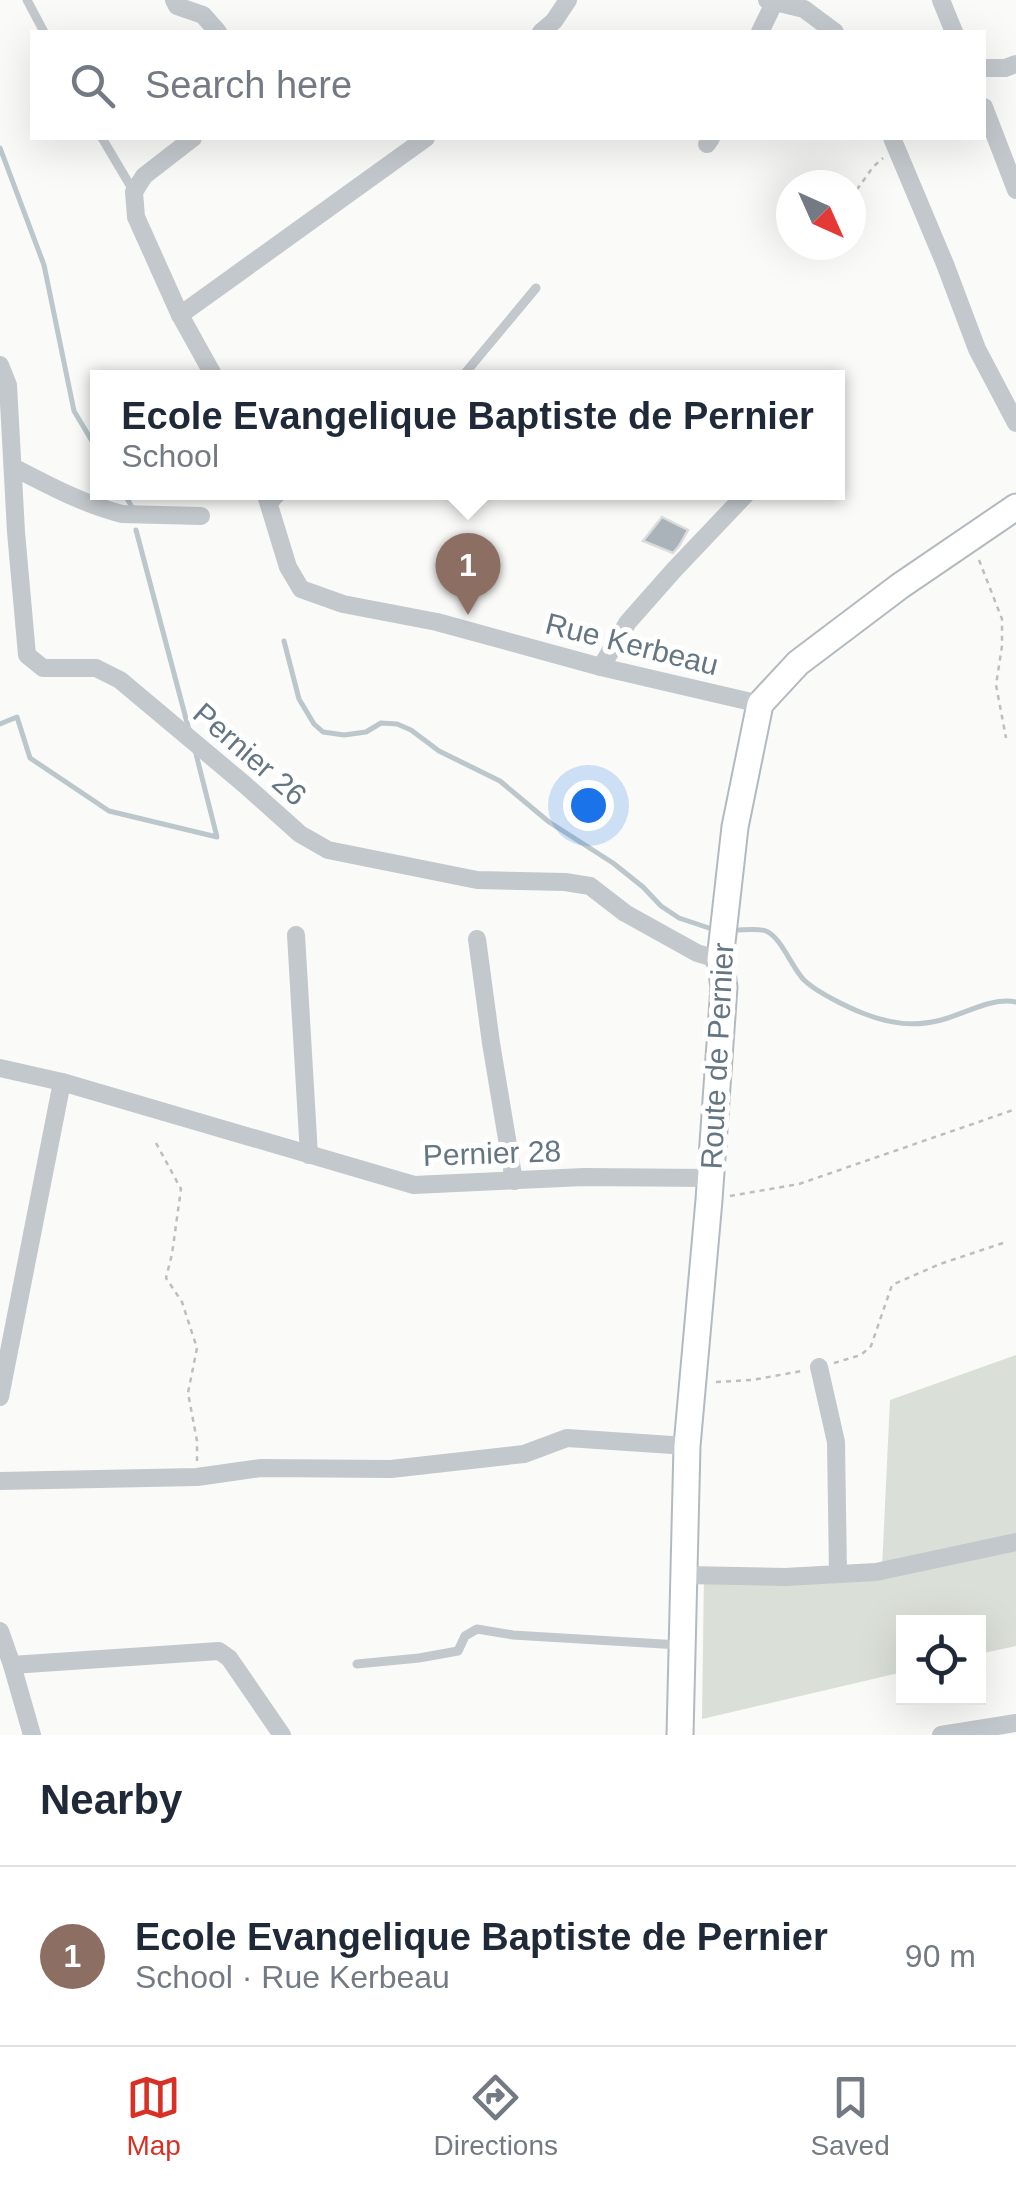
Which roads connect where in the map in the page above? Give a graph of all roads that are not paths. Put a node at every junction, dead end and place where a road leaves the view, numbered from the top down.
1 (28, 0) edge
2 (174, 0) edge
3 (568, 0) edge
4 (941, 0) edge
5 (770, 1) edge
6 (43, 30) edge
7 (216, 30) edge
8 (543, 30) edge
9 (761, 30) edge
10 (832, 30) edge
11 (953, 30) edge
12 (1016, 64) edge
13 (986, 68) edge
14 (986, 113) edge
15 (103, 140) edge
16 (190, 140) edge
17 (423, 140) edge
18 (893, 140) edge
19 (1016, 190) edge
20 (134, 192) junction
21 (536, 288) dead end
22 (180, 315) junction
23 (0, 364) edge
24 (211, 370) edge
25 (468, 370) edge
26 (1016, 423) edge
27 (12, 467) junction
28 (268, 500) edge
29 (740, 500) edge
30 (1016, 508) edge
31 (200, 516) dead end
32 (601, 667) junction
33 (760, 704) junction
34 (296, 935) dead end
35 (477, 938) dead end
36 (720, 960) junction
37 (0, 1068) edge
38 (62, 1082) junction
39 (309, 1154) junction
40 (514, 1180) junction
41 (710, 1189) junction
42 (820, 1368) road end
43 (0, 1396) edge
44 (687, 1446) junction
45 (0, 1481) edge
46 (1016, 1542) edge
47 (838, 1574) junction
48 (684, 1576) junction
49 (0, 1631) edge
50 (682, 1646) junction
51 (357, 1664) dead end
52 (12, 1665) junction
53 (1016, 1723) edge
54 (32, 1735) edge
55 (282, 1735) edge
56 (680, 1735) edge
57 (941, 1735) edge

1 - 6 lane
2 - 7 street
3 - 8 street
4 - 11 street
5 - 9 street
5 - 10 street
12 - 13 street
14 - 19 street
15 - 20 lane
16 - 20 street
17 - 22 street
18 - 26 street
20 - 22 street
21 - 25 lane
22 - 24 street
23 - 27 street, Pernier 26
27 - 31 street
27 - 36 street, Pernier 26
28 - 32 street, Rue Kerbeau
29 - 32 street
30 - 33 street
32 - 33 street, Rue Kerbeau
33 - 36 street, Route de Pernier
34 - 39 street
35 - 40 street
36 - 41 street, Route de Pernier
37 - 38 street, Pernier 28
38 - 39 street, Pernier 28
38 - 43 street
39 - 40 street, Pernier 28
40 - 41 street, Pernier 28
41 - 44 street, Route de Pernier
42 - 47 street
44 - 45 street
44 - 48 street, Route de Pernier
46 - 47 street
47 - 48 street
48 - 50 street, Route de Pernier
49 - 52 street
50 - 51 lane
50 - 56 street, Route de Pernier
52 - 54 street
52 - 55 street
53 - 57 street

